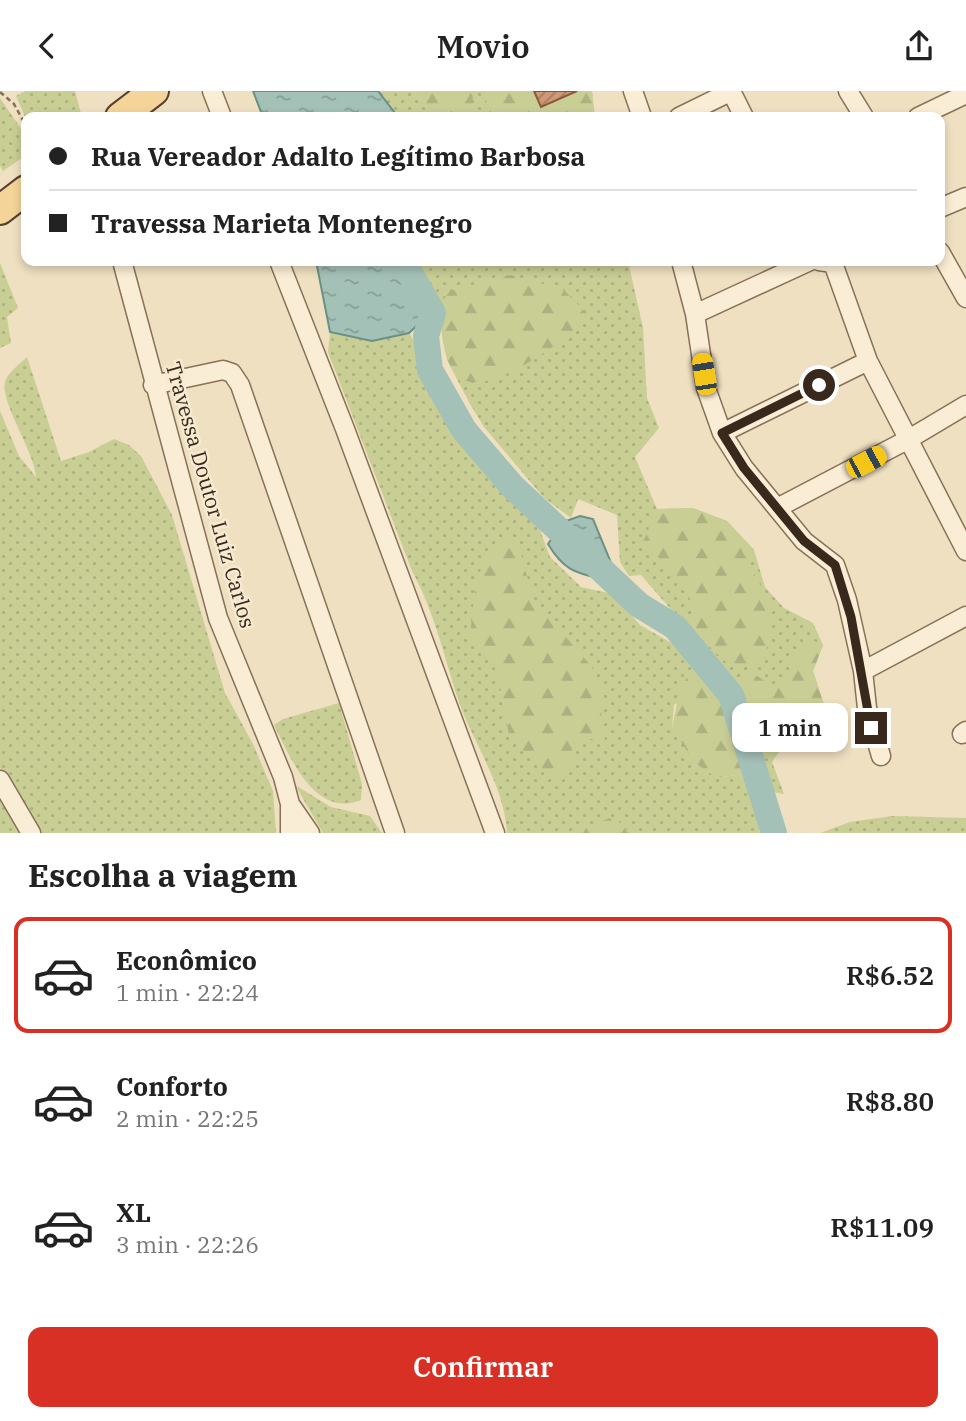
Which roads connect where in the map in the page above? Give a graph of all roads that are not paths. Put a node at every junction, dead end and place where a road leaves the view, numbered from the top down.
1 (154, 91) edge
2 (212, 91) edge
3 (633, 91) edge
4 (732, 91) edge
5 (848, 91) edge
6 (966, 94) edge
7 (127, 112) edge
8 (220, 112) edge
9 (640, 112) edge
10 (689, 112) edge
11 (742, 112) edge
12 (861, 112) edge
13 (928, 112) edge
14 (21, 194) edge
15 (966, 197) edge
16 (945, 206) edge
17 (0, 210) edge
18 (945, 261) edge
19 (123, 266) edge
20 (281, 266) edge
21 (682, 266) edge
22 (799, 266) edge
23 (834, 266) edge
24 (966, 298) edge
25 (695, 314) junction
26 (868, 361) junction
27 (153, 386) junction
28 (966, 405) edge
29 (722, 433) junction
30 (909, 439) junction
31 (779, 507) junction
32 (966, 551) edge
33 (966, 615) edge
34 (863, 671) junction
35 (881, 756) dead end
36 (0, 780) edge
37 (290, 804) junction
38 (31, 833) edge
39 (290, 833) edge
40 (310, 833) edge
41 (395, 833) edge
42 (495, 833) edge

1 - 7 main road
2 - 8 street
3 - 9 street
4 - 10 street
4 - 11 street
5 - 12 street
6 - 13 street
14 - 17 main road
15 - 16 street
18 - 24 street
19 - 27 street, Travessa Doutor Luiz Carlos
20 - 42 street
21 - 25 street
22 - 25 street
23 - 26 street
25 - 29 street
26 - 29 street
26 - 30 street
27 - 37 street, Travessa Doutor Luiz Carlos
27 - 41 street
28 - 30 street
29 - 31 street
30 - 31 street
30 - 32 street
31 - 34 street
33 - 34 street
34 - 35 street
36 - 38 street
37 - 39 street
37 - 40 street

